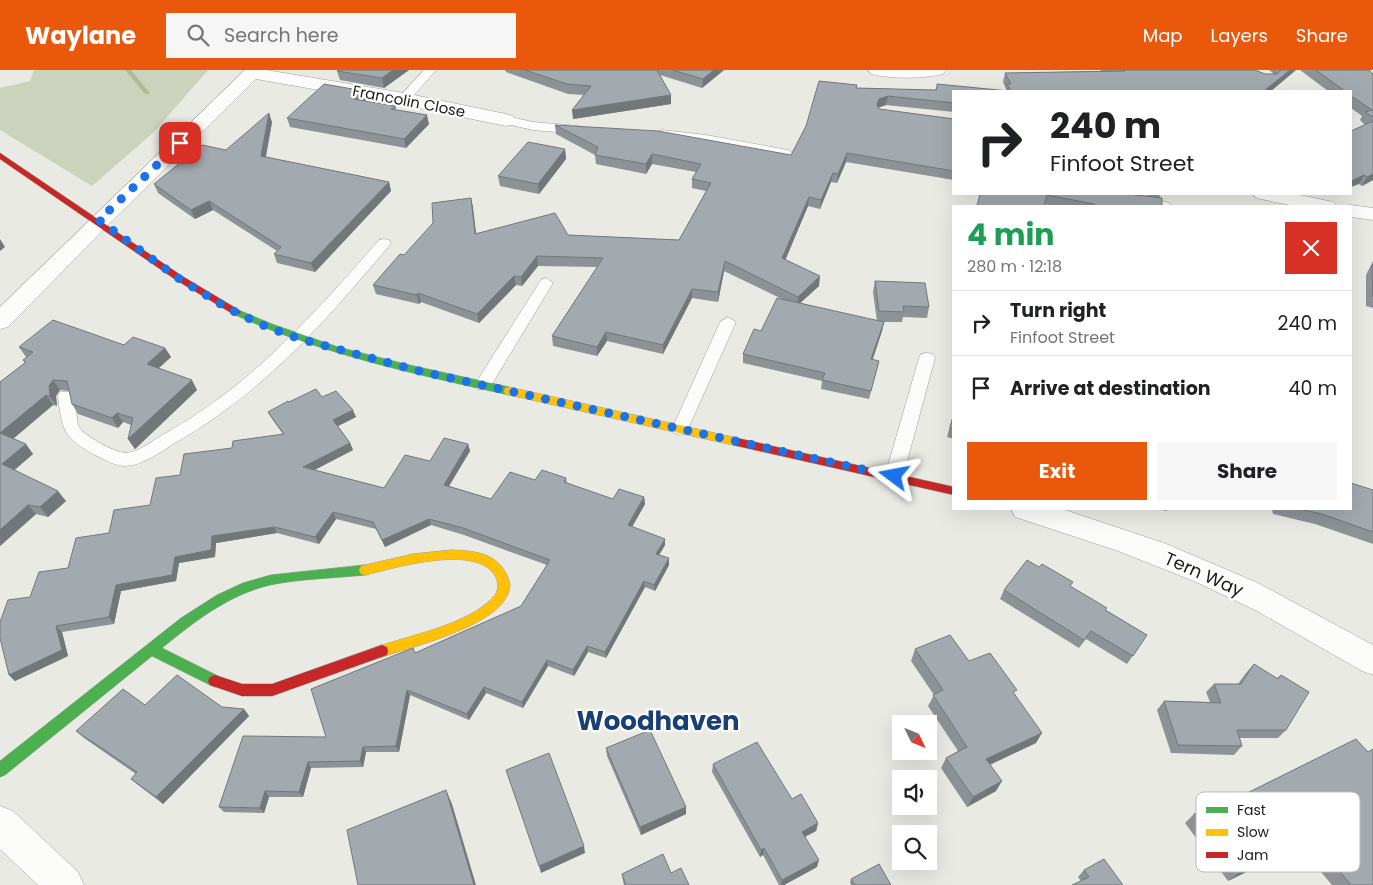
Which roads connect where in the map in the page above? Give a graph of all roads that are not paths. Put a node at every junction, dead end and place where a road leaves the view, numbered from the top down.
1 (430, 70) edge
2 (877, 70) edge
3 (938, 70) edge
4 (254, 72) edge
5 (404, 99) junction
6 (506, 120) joint
7 (591, 130) edge
8 (649, 134) edge
9 (788, 154) edge
10 (0, 155) edge
11 (1115, 195) edge
12 (1268, 195) edge
13 (1161, 205) edge
14 (1319, 205) edge
15 (1352, 211) edge
16 (1373, 214) edge
17 (99, 220) junction
18 (384, 243) dead end
19 (546, 283) dead end
20 (0, 321) edge
21 (728, 322) dead end
22 (300, 339) junction
23 (927, 358) dead end
24 (483, 386) junction
25 (66, 396) edge
26 (680, 428) junction
27 (894, 476) junction
28 (952, 490) edge
29 (1028, 510) edge
30 (152, 650) junction
31 (1373, 661) edge
32 (0, 770) edge
33 (0, 824) edge
34 (65, 885) edge

1 - 5 lane
2 - 3 street
4 - 5 street, Francolin Close
4 - 17 street
5 - 6 street, Francolin Close
6 - 7 lane
8 - 9 lane
10 - 17 street
11 - 13 lane
12 - 14 street
15 - 16 street
17 - 20 street
17 - 22 street
18 - 22 lane
19 - 24 lane
21 - 26 lane
22 - 24 street
22 - 25 lane
23 - 27 lane
24 - 26 street
26 - 27 street
27 - 28 street
29 - 31 street, Tern Way
30 - 30 street
30 - 32 street
33 - 34 street

